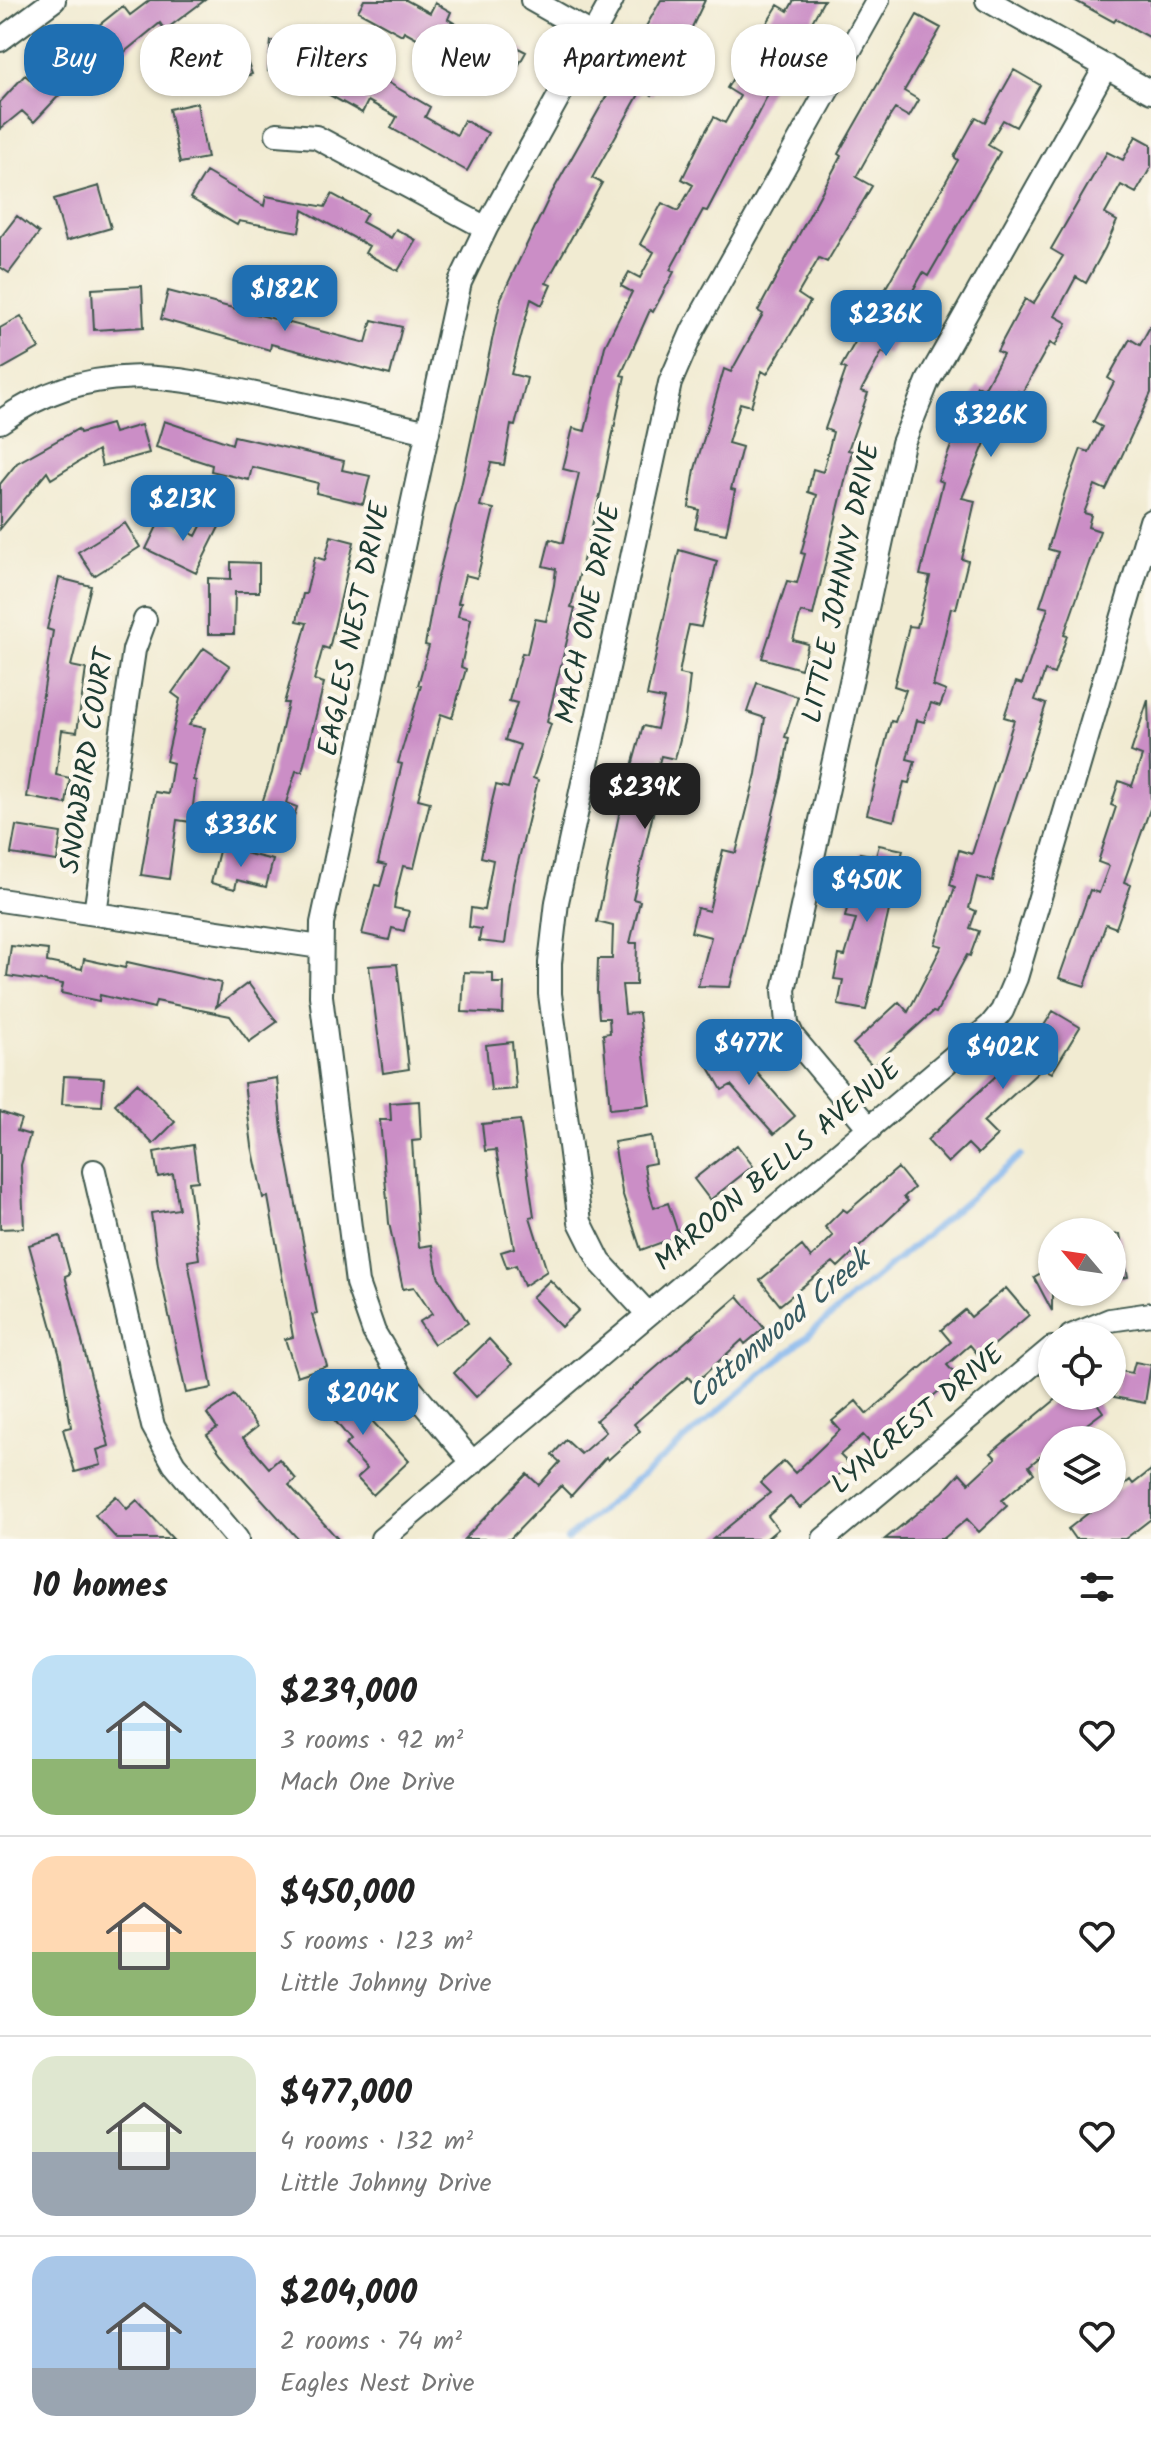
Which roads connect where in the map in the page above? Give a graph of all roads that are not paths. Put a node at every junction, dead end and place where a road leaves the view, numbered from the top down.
1 (54, 0) edge
2 (532, 0) edge
3 (612, 0) edge
4 (878, 0) edge
5 (987, 0) edge
6 (574, 24) edge
7 (598, 24) edge
8 (0, 40) edge
9 (1106, 66) junction
10 (1151, 92) edge
11 (558, 96) edge
12 (277, 134) dead end
13 (486, 228) junction
14 (0, 422) edge
15 (428, 432) junction
16 (1151, 521) edge
17 (145, 620) dead end
18 (0, 900) edge
19 (95, 913) junction
20 (320, 947) junction
21 (870, 1129) junction
22 (94, 1171) dead end
23 (648, 1314) junction
24 (1151, 1314) edge
25 (1105, 1322) edge
26 (1038, 1360) edge
27 (473, 1463) junction
28 (237, 1539) edge
29 (382, 1539) edge
30 (824, 1539) edge

1 - 8 street
2 - 6 street
3 - 7 street, EAGLES NEST DRIVE
4 - 23 street, MACH ONE DRIVE
5 - 9 street
9 - 10 street
9 - 21 street, LITTLE JOHNNY DRIVE
11 - 13 street, EAGLES NEST DRIVE
12 - 13 street
13 - 15 street, EAGLES NEST DRIVE
14 - 15 street
15 - 20 street, EAGLES NEST DRIVE
16 - 21 street, MAROON BELLS AVENUE
17 - 19 street, SNOWBIRD COURT
18 - 19 street
19 - 20 street
20 - 27 street, EAGLES NEST DRIVE
21 - 23 street, MAROON BELLS AVENUE
22 - 28 street
23 - 27 street, MAROON BELLS AVENUE
24 - 25 street
26 - 30 street, LYNCREST DRIVE
27 - 29 street, MAROON BELLS AVENUE

